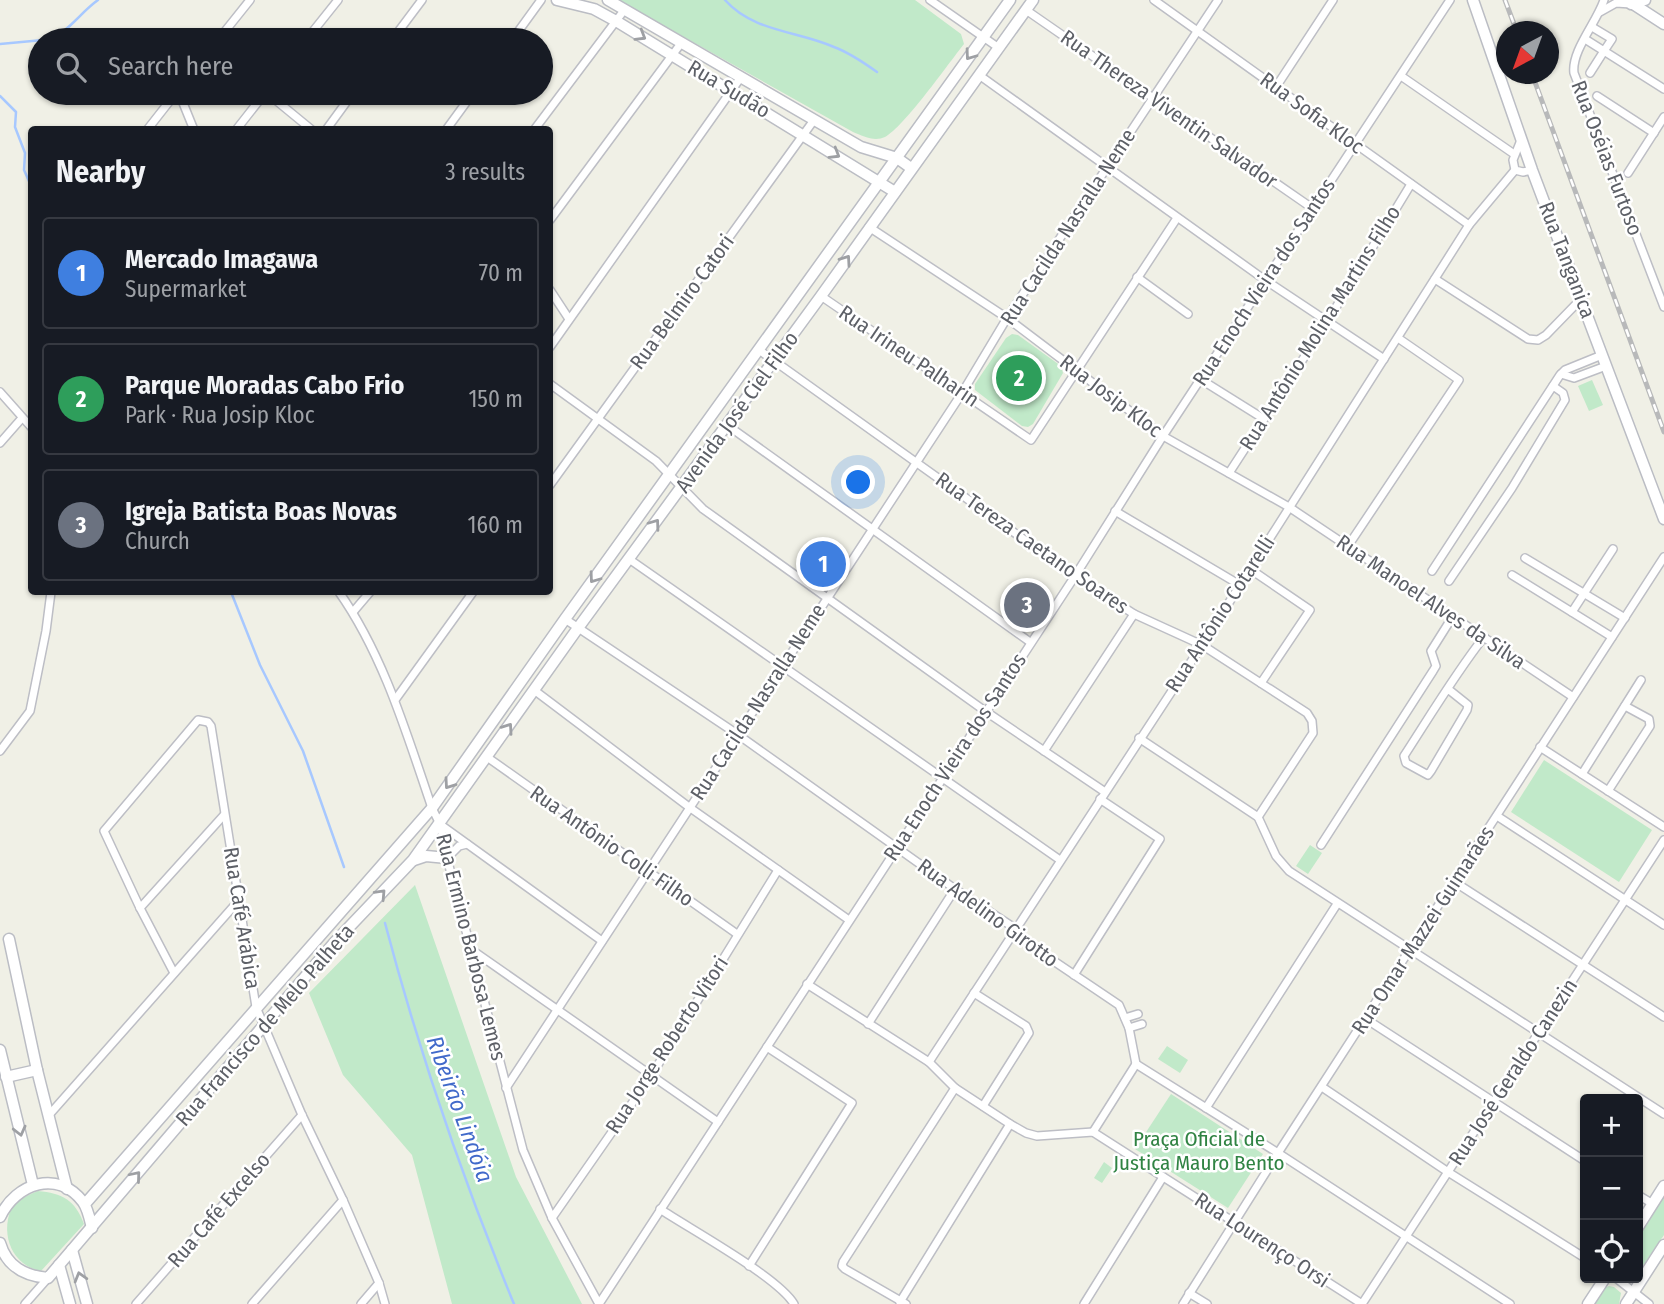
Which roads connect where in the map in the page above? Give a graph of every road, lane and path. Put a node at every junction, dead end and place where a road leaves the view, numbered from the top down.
1 (250, 0) edge
2 (338, 0) edge
3 (422, 0) edge
4 (541, 0) edge
5 (556, 0) edge
6 (608, 0) edge
7 (930, 0) edge
8 (1010, 0) edge
9 (1033, 0) edge
10 (1154, 0) edge
11 (1218, 0) edge
12 (1333, 0) edge
13 (1450, 0) edge
14 (1473, 0) edge
15 (1604, 0) edge
16 (1645, 0) edge
17 (1629, 2) edge
18 (625, 9) junction
19 (1026, 10) junction
20 (1600, 12) junction
21 (616, 21) junction
22 (1664, 24) edge
23 (1592, 27) junction
24 (228, 28) edge
25 (316, 28) edge
26 (401, 28) edge
27 (521, 28) edge
28 (1197, 31) junction
29 (984, 36) junction
30 (1586, 39) junction
31 (682, 42) junction
32 (999, 48) junction
33 (1604, 51) junction
34 (673, 55) junction
35 (1590, 73) dead end
36 (979, 75) junction
37 (1401, 76) junction
38 (741, 78) junction
39 (1276, 87) junction
40 (1664, 89) edge
41 (732, 91) junction
42 (1597, 96) dead end
43 (1153, 99) junction
44 (168, 105) edge
45 (183, 105) edge
46 (256, 105) edge
47 (281, 105) edge
48 (344, 105) edge
49 (464, 105) edge
50 (553, 105) edge
51 (553, 105) edge
52 (1664, 117) edge
53 (814, 120) junction
54 (150, 126) edge
55 (192, 126) edge
56 (239, 126) edge
57 (307, 126) edge
58 (329, 126) edge
59 (449, 126) edge
60 (537, 126) edge
61 (803, 134) junction
62 (1654, 134) junction
63 (1521, 140) junction
64 (1355, 144) junction
65 (1514, 154) junction
66 (897, 158) junction
67 (1108, 167) junction
68 (911, 168) junction
69 (1515, 170) junction
70 (1532, 170) junction
71 (1628, 173) dead end
72 (880, 181) junction
73 (1410, 184) junction
74 (895, 191) junction
75 (1312, 208) junction
76 (553, 216) edge
77 (1177, 218) junction
78 (1469, 225) junction
79 (869, 227) junction
80 (1137, 277) junction
81 (1435, 279) junction
82 (1265, 280) junction
83 (553, 295) edge
84 (821, 296) junction
85 (1581, 299) junction
86 (1664, 307) edge
87 (1188, 314) dead end
88 (1007, 318) junction
89 (569, 320) junction
90 (1327, 322) junction
91 (1398, 338) junction
92 (553, 343) edge
93 (760, 350) junction
94 (1602, 355) junction
95 (1384, 359) junction
96 (774, 361) junction
97 (1606, 366) junction
98 (1076, 369) junction
99 (1561, 374) junction
100 (1200, 379) junction
101 (553, 386) edge
102 (1553, 386) junction
103 (0, 392) edge
104 (962, 393) junction
105 (22, 418) junction
106 (597, 419) junction
107 (1264, 419) junction
108 (28, 424) edge
109 (727, 425) junction
110 (1163, 436) junction
111 (0, 443) edge
112 (916, 461) junction
113 (670, 473) junction
114 (1229, 473) junction
115 (553, 481) edge
116 (682, 487) junction
117 (1289, 507) junction
118 (1115, 511) junction
119 (1664, 519) edge
120 (872, 530) junction
121 (1348, 546) junction
122 (1613, 548) dead end
123 (1664, 557) edge
124 (1525, 558) dead end
125 (629, 559) junction
126 (1250, 569) junction
127 (1432, 571) dead end
128 (1512, 575) dead end
129 (1074, 576) junction
130 (1449, 581) dead end
131 (1240, 586) junction
132 (1584, 593) junction
133 (51, 595) edge
134 (341, 595) edge
135 (367, 595) edge
136 (471, 595) edge
137 (826, 599) junction
138 (353, 612) junction
139 (1572, 612) junction
140 (1133, 614) junction
141 (1453, 616) junction
142 (1625, 618) junction
143 (565, 619) junction
144 (578, 628) junction
145 (1483, 637) junction
146 (1612, 637) junction
147 (1030, 642) junction
148 (1202, 645) junction
149 (782, 666) junction
150 (1642, 680) dead end
151 (1261, 683) junction
152 (1448, 689) junction
153 (534, 690) junction
154 (1573, 696) junction
155 (395, 700) junction
156 (1625, 706) junction
157 (985, 711) junction
158 (737, 734) junction
159 (1139, 738) junction
160 (1540, 747) junction
161 (0, 751) edge
162 (1044, 751) junction
163 (487, 757) junction
164 (1582, 775) junction
165 (941, 778) junction
166 (1608, 791) junction
167 (1105, 792) junction
168 (1100, 799) junction
169 (690, 807) junction
170 (432, 808) junction
171 (224, 815) junction
172 (1497, 816) junction
173 (1258, 817) junction
174 (440, 824) junction
175 (1664, 827) edge
176 (1664, 840) edge
177 (467, 844) junction
178 (1321, 845) dead end
179 (896, 848) junction
180 (447, 858) junction
181 (413, 860) junction
182 (1060, 860) junction
183 (778, 870) junction
184 (648, 872) junction
185 (1453, 881) junction
186 (955, 889) junction
187 (240, 899) junction
188 (1624, 901) junction
189 (1337, 904) junction
190 (140, 908) junction
191 (849, 920) junction
192 (1664, 925) edge
193 (1016, 929) junction
194 (737, 934) junction
195 (9, 939) dead end
196 (602, 941) junction
197 (471, 949) junction
198 (1409, 951) junction
199 (1583, 965) junction
200 (174, 973) junction
201 (1074, 975) junction
202 (807, 984) junction
203 (974, 993) junction
204 (256, 1007) junction
205 (558, 1008) junction
206 (1138, 1014) dead end
207 (1664, 1017) edge
208 (1125, 1018) junction
209 (1366, 1019) junction
210 (868, 1024) junction
211 (1142, 1024) dead end
212 (262, 1026) junction
213 (1129, 1028) junction
214 (1538, 1034) junction
215 (767, 1047) junction
216 (0, 1050) edge
217 (929, 1062) junction
218 (1136, 1064) junction
219 (37, 1070) junction
220 (651, 1076) junction
221 (6, 1077) junction
222 (1322, 1087) junction
223 (506, 1088) junction
224 (955, 1088) junction
225 (1494, 1101) junction
226 (983, 1106) junction
227 (1206, 1108) junction
228 (1664, 1114) edge
229 (49, 1115) junction
230 (302, 1115) junction
231 (718, 1122) junction
232 (1010, 1124) junction
233 (1093, 1132) junction
234 (1278, 1153) junction
235 (1580, 1158) edge
236 (1448, 1172) junction
237 (1163, 1177) junction
238 (33, 1185) junction
239 (1664, 1186) edge
240 (67, 1189) junction
241 (1643, 1198) edge
242 (343, 1200) junction
243 (85, 1204) junction
244 (1653, 1204) junction
245 (660, 1209) junction
246 (0, 1216) edge
247 (552, 1218) junction
248 (1643, 1220) edge
249 (1234, 1223) junction
250 (92, 1228) junction
251 (1407, 1236) junction
252 (0, 1243) edge
253 (1664, 1245) edge
254 (72, 1250) junction
255 (1580, 1255) edge
256 (59, 1265) junction
257 (749, 1266) junction
258 (48, 1278) junction
259 (379, 1283) junction
260 (1602, 1283) edge
261 (1623, 1283) edge
262 (1634, 1291) junction
263 (1189, 1293) junction
264 (902, 1303) edge
265 (26, 1304) edge
266 (71, 1304) edge
267 (88, 1304) edge
268 (136, 1304) edge
269 (252, 1304) edge
270 (361, 1304) edge
271 (384, 1304) edge
272 (599, 1304) edge
273 (794, 1304) edge
274 (1084, 1304) edge
275 (1183, 1304) edge
276 (1207, 1304) edge
277 (1362, 1304) edge
278 (1510, 1304) edge
279 (1588, 1304) edge
280 (1626, 1304) edge
281 (1649, 1304) edge

1 - 24 street
2 - 25 street
3 - 26 street
4 - 27 street
5 - 21 street, Rua Sudão
6 - 18 street, Rua Sudão
7 - 29 street
8 - 29 street, Avenida José Ciel Filho
9 - 19 street, Avenida José Ciel Filho
10 - 28 street, Rua Sofia Kloc
11 - 28 street, Rua Cacilda Nasralla Neme
12 - 39 street
13 - 37 street, Rua Enoch Vieira dos Santos
14 - 63 street, Rua Tanganica
15 - 20 street, Rua Oséias Furtoso
16 - 17 street
17 - 20 street
17 - 22 street
18 - 21 street
18 - 31 street, Rua Sudão
19 - 32 street, Avenida José Ciel Filho
19 - 43 street, Rua Thereza Viventin Salvador
20 - 23 street, Rua Oséias Furtoso
21 -> 34 street, Rua Sudão
21 - 50 street
23 - 30 street, Rua Oséias Furtoso
23 - 33 street
28 - 39 street, Rua Sofia Kloc
28 - 43 street, Rua Cacilda Nasralla Neme
29 - 32 street
29 -> 66 street, Avenida José Ciel Filho
30 - 33 street
30 - 86 street, Rua Oséias Furtoso
31 - 34 street
31 - 38 street, Rua Sudão
32 - 36 street, Avenida José Ciel Filho
33 - 35 street
33 - 40 street
34 - 41 street, Rua Sudão
34 - 76 street
36 - 67 street
36 - 68 street, Avenida José Ciel Filho
37 - 64 street, Rua Enoch Vieira dos Santos
37 - 65 street
38 - 41 street
38 - 53 street, Rua Sudão
39 - 64 street, Rua Sofia Kloc
41 - 61 street, Rua Sudão
41 - 89 street
42 - 62 street
43 - 67 street, Rua Cacilda Nasralla Neme
43 - 75 street, Rua Thereza Viventin Salvador
44 - 54 street
45 - 55 street
46 - 56 street
47 - 57 street
48 - 58 street
49 - 59 street
51 - 60 street
52 - 62 street
53 - 61 street, Rua Belmiro Catori
53 - 66 street, Rua Sudão
61 -> 72 street, Rua Sudão
61 - 106 street, Rua Belmiro Catori
62 - 71 street
63 - 65 street
63 - 70 street, Rua Tanganica
64 - 73 street, Rua Sofia Kloc
64 - 75 street, Rua Enoch Vieira dos Santos
65 - 69 street
66 - 68 street, Rua Sudão
66 - 72 street, Avenida José Ciel Filho
67 - 77 street
67 - 88 street, Rua Cacilda Nasralla Neme
68 - 74 street, Avenida José Ciel Filho
69 - 70 street
69 - 78 street, Rua Antônio Cotarelli
70 - 85 street, Rua Tanganica
72 - 74 street, Rua Sudão
72 - 93 street, Avenida José Ciel Filho
73 - 78 street, Rua Sofia Kloc
73 - 90 street, Rua Antônio Molina Martins Filho
74 - 79 street, Avenida José Ciel Filho
75 - 82 street, Rua Enoch Vieira dos Santos
77 - 80 street
77 - 82 street
78 - 81 street, Rua Antônio Cotarelli
84 -> 79 street, Avenida José Ciel Filho
79 - 88 street, Rua Josip Kloc
80 - 87 street
80 - 98 street
81 - 85 street
81 - 91 street, Rua Antônio Cotarelli
82 - 90 street
82 - 100 street, Rua Enoch Vieira dos Santos
83 - 89 street
84 - 96 street, Avenida José Ciel Filho
84 - 104 street, Rua Irineu Palharin
85 - 94 street, Rua Tanganica
88 - 98 street, Rua Josip Kloc
88 - 104 street, Rua Cacilda Nasralla Neme
89 - 92 street
90 - 95 street
90 - 107 street, Rua Antônio Molina Martins Filho
91 - 95 street, Rua Antônio Cotarelli
91 - 121 street
93 - 96 street, Rua Tereza Caetano Soares
93 - 113 street, Avenida José Ciel Filho
94 - 97 street, Rua Tanganica
94 - 99 street
95 - 117 street, Rua Antônio Cotarelli
96 - 109 street, Avenida José Ciel Filho
96 - 112 street, Rua Tereza Caetano Soares
97 - 99 street
97 - 119 street, Rua Tanganica
98 - 104 street, Rua Irineu Palharin
98 - 110 street, Rua Josip Kloc
99 - 102 street
100 - 107 street
100 - 110 street, Rua Enoch Vieira dos Santos
101 - 106 street
102 - 127 street
102 - 130 street
103 - 105 street
104 - 112 street, Rua Cacilda Nasralla Neme
105 - 108 street
105 - 111 street
106 - 113 street
106 - 115 street, Rua Belmiro Catori
107 - 114 street, Rua Antônio Molina Martins Filho
109 - 116 street, Avenida José Ciel Filho
109 - 120 street
110 - 114 street, Rua Josip Kloc
110 - 118 street, Rua Enoch Vieira dos Santos
112 - 120 street, Rua Cacilda Nasralla Neme
112 - 129 street, Rua Tereza Caetano Soares
113 - 116 street
113 -> 143 street, Avenida José Ciel Filho
114 - 117 street, Rua Josip Kloc
125 -> 116 street, Avenida José Ciel Filho
116 - 137 street
117 - 121 street, Rua Manoel Alves da Silva
117 - 126 street, Rua Antônio Cotarelli
118 - 129 street, Rua Enoch Vieira dos Santos
118 - 131 street
120 - 137 street, Rua Cacilda Nasralla Neme
120 - 147 street
121 - 141 street, Rua Manoel Alves da Silva
122 - 132 street
123 - 142 street, Rua Omar Mazzei Guimarães
124 - 132 street
125 - 144 street, Avenida José Ciel Filho
125 - 149 street
126 - 131 street, Rua Antônio Cotarelli
126 - 151 street
128 - 139 street
129 - 140 street, Rua Tereza Caetano Soares
129 - 147 street, Rua Enoch Vieira dos Santos
131 - 148 street, Rua Antônio Cotarelli
132 - 139 street
132 - 142 street
133 - 161 street
134 - 138 street, Rua Ermino Barbosa Lemes
135 - 138 street
136 - 155 street
137 - 149 street, Rua Cacilda Nasralla Neme
137 - 157 street
138 - 155 street, Rua Ermino Barbosa Lemes
139 - 146 street
140 - 148 street, Rua Tereza Caetano Soares
140 - 162 street
141 - 145 street, Rua Manoel Alves da Silva
141 - 178 street
142 - 146 street, Rua Omar Mazzei Guimarães
143 - 144 street, Rua Adelino Girotto
143 -> 170 street, Avenida José Ciel Filho
144 - 153 street, Avenida José Ciel Filho
144 - 158 street, Rua Adelino Girotto
145 - 152 street
145 - 154 street, Rua Manoel Alves da Silva
146 - 154 street, Rua Omar Mazzei Guimarães
147 - 157 street, Rua Enoch Vieira dos Santos
148 - 151 street, Rua Tereza Caetano Soares
148 - 159 street, Rua Antônio Cotarelli
149 - 158 street, Rua Cacilda Nasralla Neme
149 - 165 street
150 - 156 street
151 - 173 street, Rua Tereza Caetano Soares
152 - 152 street
163 -> 153 street, Avenida José Ciel Filho
153 - 169 street
154 - 160 street, Rua Omar Mazzei Guimarães
155 - 170 street, Rua Ermino Barbosa Lemes
156 - 164 street
156 - 166 street
157 - 162 street
157 - 165 street, Rua Enoch Vieira dos Santos
158 - 169 street, Rua Cacilda Nasralla Neme
158 - 179 street, Rua Adelino Girotto
159 - 167 street, Rua Antônio Cotarelli
159 - 173 street
160 - 164 street
160 - 172 street, Rua Omar Mazzei Guimarães
162 - 167 street
163 - 174 street, Avenida José Ciel Filho
163 - 184 street, Rua Antônio Colli Filho
164 - 166 street
165 - 179 street, Rua Enoch Vieira dos Santos
165 - 182 street
166 - 175 street
167 - 168 street, Rua Antônio Cotarelli
168 - 182 street, Rua Antônio Cotarelli
168 - 201 street
169 - 183 street
169 - 184 street, Rua Cacilda Nasralla Neme
170 - 174 street, Rua Ermino Barbosa Lemes
170 - 204 street, Rua Francisco de Melo Palheta
171 - 187 street, Rua Café Arábica
171 - 190 street
171 - 190 street, Rua Café Arábica
172 - 185 street, Rua Omar Mazzei Guimarães
172 - 188 street
173 - 189 street
174 - 177 street
174 - 180 street, Rua Ermino Barbosa Lemes
174 - 181 street, Rua Francisco de Melo Palheta
176 - 188 street, Rua José Geraldo Canezin
177 - 180 street
177 - 196 street
179 - 186 street, Rua Adelino Girotto
179 - 191 street, Rua Enoch Vieira dos Santos
180 - 181 street
180 - 197 street, Rua Ermino Barbosa Lemes
212 -> 181 street, Rua Francisco de Melo Palheta
182 - 193 street, Rua Antônio Cotarelli
183 - 191 street
183 - 194 street, Rua Jorge Roberto Vitori
184 - 194 street, Rua Antônio Colli Filho
184 - 196 street, Rua Cacilda Nasralla Neme
185 - 198 street, Rua Omar Mazzei Guimarães
185 - 199 street
186 - 193 street, Rua Adelino Girotto
186 - 210 street
187 - 200 street
187 - 204 street, Rua Café Arábica
188 - 192 street
188 - 199 street, Rua José Geraldo Canezin
189 - 198 street
189 - 227 street
190 - 200 street
191 - 202 street, Rua Enoch Vieira dos Santos
193 - 201 street, Rua Adelino Girotto
193 - 203 street, Rua Antônio Cotarelli
194 - 220 street, Rua Jorge Roberto Vitori
195 - 219 street
196 - 205 street, Rua Cacilda Nasralla Neme
197 - 205 street
197 - 223 street, Rua Ermino Barbosa Lemes
198 - 209 street, Rua Omar Mazzei Guimarães
198 - 214 street
199 - 207 street
199 - 214 street, Rua José Geraldo Canezin
200 - 229 street
201 - 208 street, Rua Adelino Girotto
202 - 210 street
202 - 215 street, Rua Enoch Vieira dos Santos
203 - 217 street, Rua Antônio Cotarelli
203 - 226 street
204 - 212 street, Rua Café Arábica
204 - 243 street, Rua Francisco de Melo Palheta
205 - 220 street
205 - 223 street, Rua Cacilda Nasralla Neme
206 - 208 street
208 - 213 street, Rua Adelino Girotto
209 - 222 street, Rua Omar Mazzei Guimarães
209 - 225 street
210 - 217 street
211 - 213 street
212 - 230 street, Rua Café Arábica
250 -> 212 street, Rua Francisco de Melo Palheta
213 - 218 street, Rua Adelino Girotto
214 - 225 street, Rua José Geraldo Canezin
214 - 228 street
215 - 231 street, Rua Enoch Vieira dos Santos
215 - 257 street
216 - 221 street
217 - 224 street
218 - 227 street
218 - 233 street
219 - 221 street
219 - 229 street
220 - 231 street
220 - 247 street, Rua Jorge Roberto Vitori
221 -> 238 street
222 - 234 street, Rua Omar Mazzei Guimarães
222 - 236 street
223 - 247 street, Rua Ermino Barbosa Lemes
224 - 226 street
224 - 264 street
225 - 235 street
225 - 236 street, Rua José Geraldo Canezin
226 - 232 street
227 - 234 street
229 - 240 street
230 - 242 street, Rua Café Arábica
230 - 268 street, Rua Café Excelso
231 - 245 street, Rua Enoch Vieira dos Santos
232 - 233 street
232 - 264 street
233 - 237 street, Rua Lourenço Orsi
234 - 249 street, Rua Omar Mazzei Guimarães
234 - 251 street
236 - 251 street, Rua José Geraldo Canezin
236 - 255 street
237 - 249 street, Rua Lourenço Orsi
237 - 274 street
238 - 240 street
238 - 246 street
239 - 244 street
240 - 243 street
241 - 244 street
242 - 259 street, Rua Café Arábica
242 - 269 street
243 - 250 street
244 - 248 street
245 - 257 street
245 - 272 street, Rua Enoch Vieira dos Santos
247 - 272 street, Rua Ermino Barbosa Lemes
249 - 263 street, Rua Omar Mazzei Guimarães
249 - 277 street, Rua Lourenço Orsi
250 - 254 street, Rua Francisco de Melo Palheta
251 - 277 street, Rua José Geraldo Canezin
251 - 278 street
252 - 258 street
253 - 262 street
254 - 256 street, Rua Francisco de Melo Palheta
267 -> 254 street
256 - 258 street, Rua Francisco de Melo Palheta
256 - 266 street
257 - 273 street
258 - 265 street
259 - 270 street
259 - 271 street, Rua Café Arábica
260 - 279 street
261 - 262 street
262 - 280 street
262 - 281 street
263 - 275 street, Rua Omar Mazzei Guimarães
263 - 276 street

